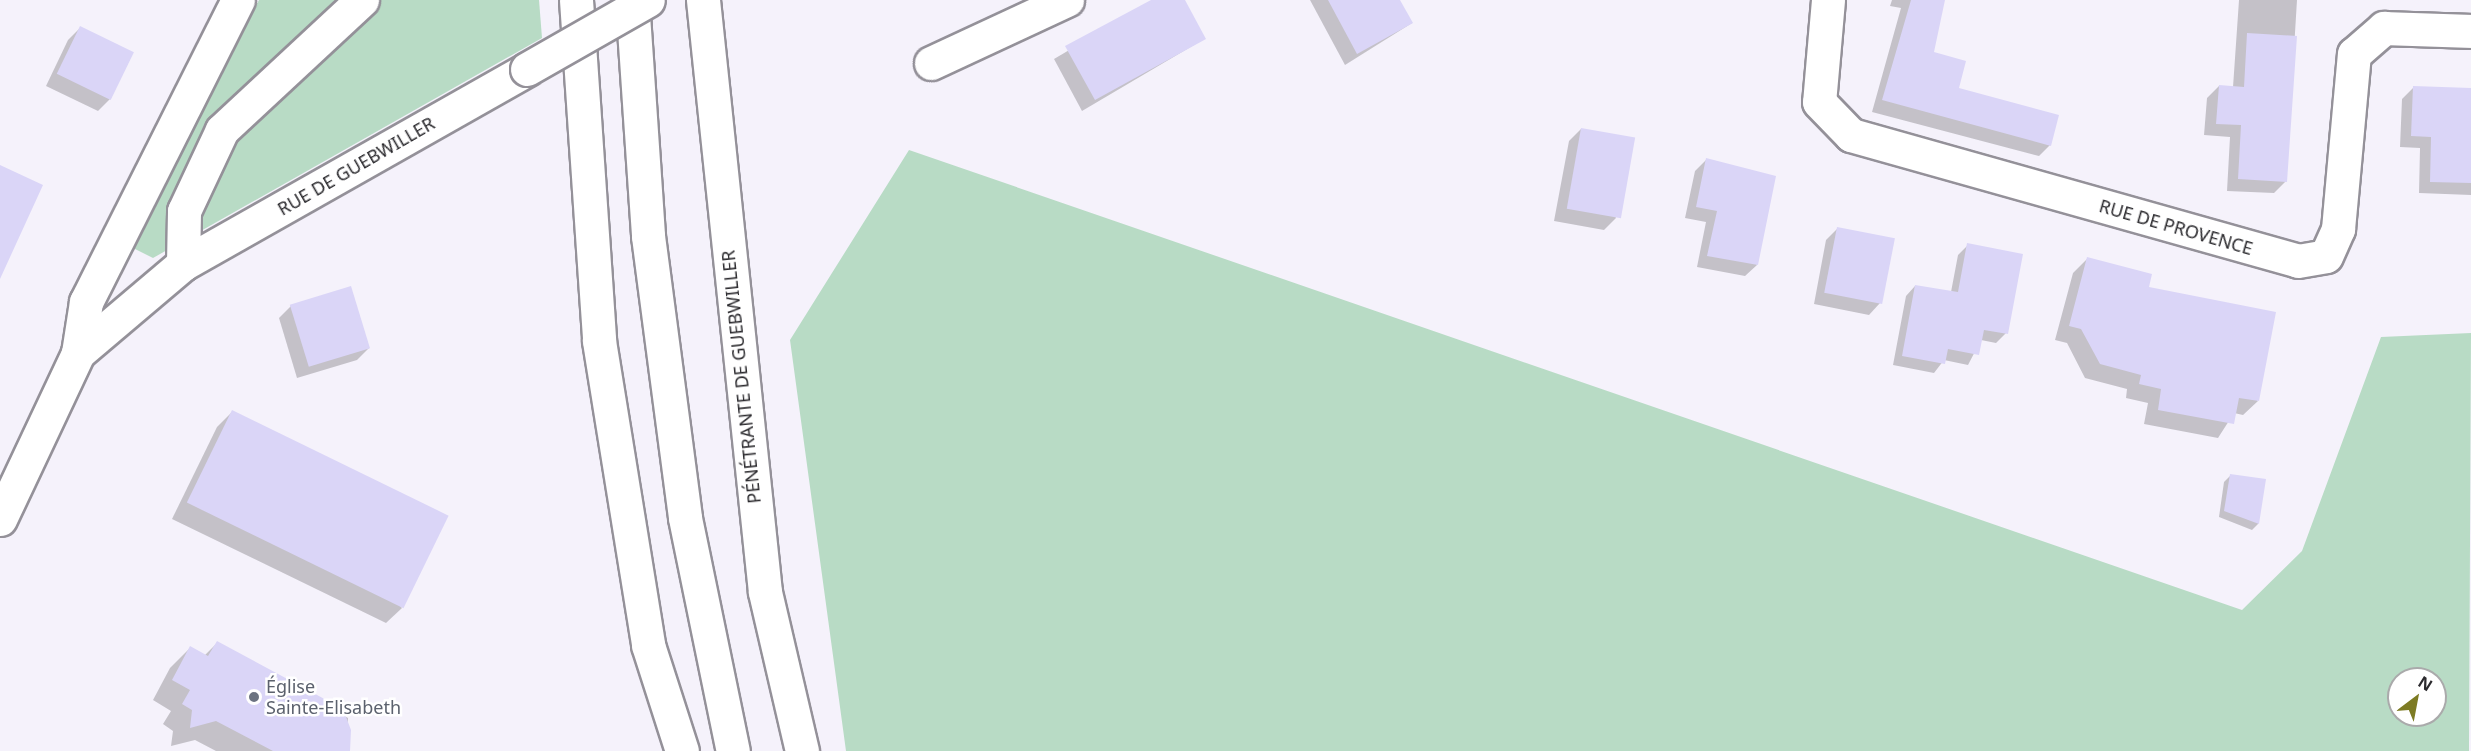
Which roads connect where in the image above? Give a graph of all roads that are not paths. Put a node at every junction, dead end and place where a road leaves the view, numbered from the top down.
1 (238, 0) edge
2 (362, 0) edge
3 (576, 0) edge
4 (632, 0) edge
5 (648, 0) edge
6 (1067, 0) edge
7 (1828, 0) edge
8 (704, 2) edge
9 (2471, 31) edge
10 (931, 63) dead end
11 (183, 264) junction
12 (78, 353) junction
13 (0, 519) edge
14 (682, 751) edge
15 (733, 751) edge
16 (802, 751) edge

1 - 12 main road, RUE DE GUEBWILLER
2 - 11 main road
3 - 14 main road
4 - 15 main road
5 - 11 main road, RUE DE GUEBWILLER, bridge
6 - 10 main road
7 - 9 main road, RUE DE PROVENCE
8 - 16 main road, PÉNÉTRANTE DE GUEBWILLER
11 - 12 main road, RUE DE GUEBWILLER
12 - 13 main road, RUE DE GUEBWILLER

